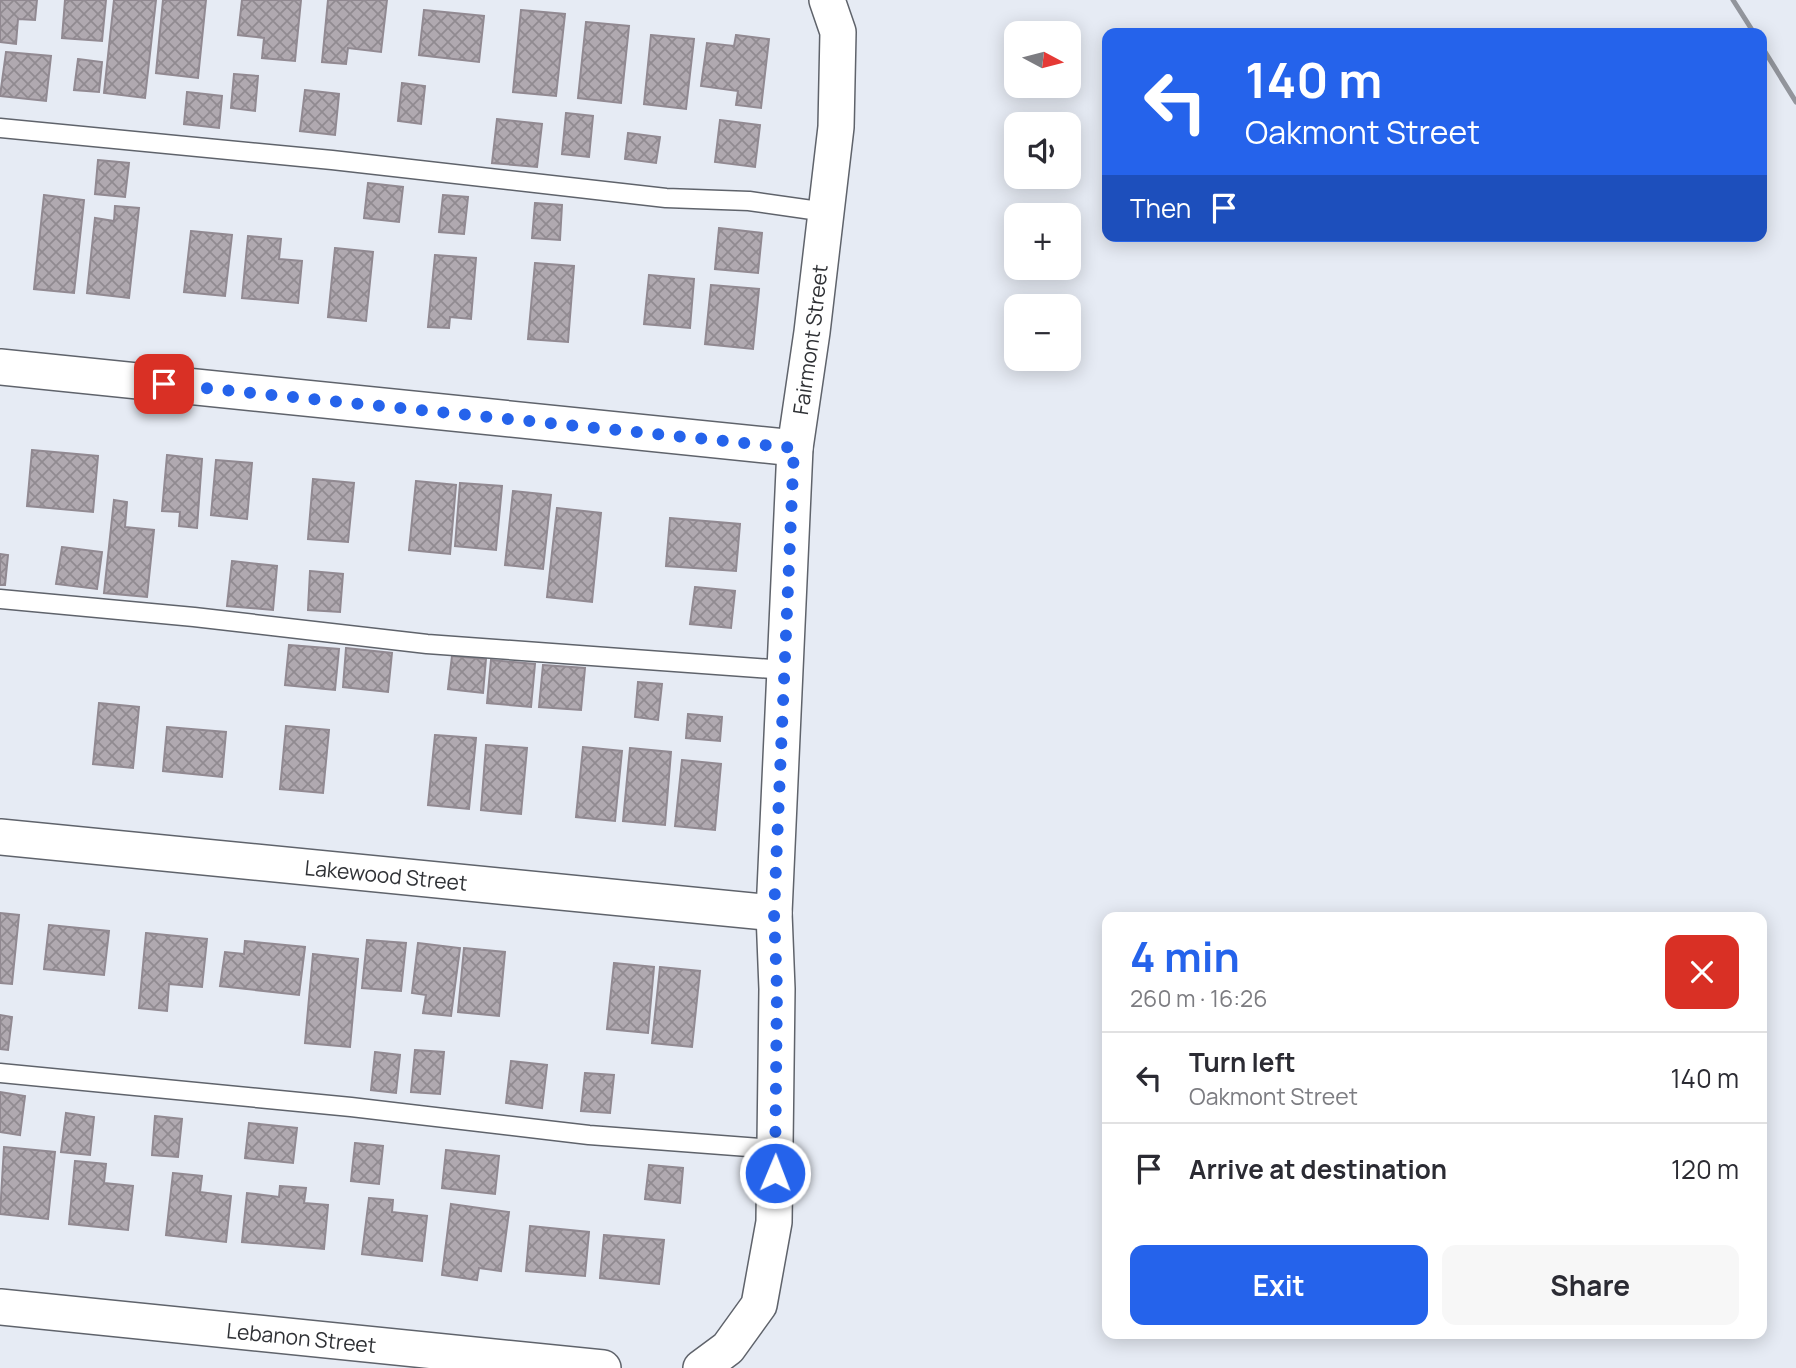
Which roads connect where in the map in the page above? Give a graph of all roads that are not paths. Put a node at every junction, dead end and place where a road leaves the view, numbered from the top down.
1 (827, 0) edge
2 (0, 128) edge
3 (826, 212) junction
4 (0, 367) edge
5 (794, 448) junction
6 (0, 599) edge
7 (785, 670) junction
8 (0, 837) edge
9 (774, 913) junction
10 (0, 1073) edge
11 (775, 1149) junction
12 (0, 1307) edge
13 (603, 1368) edge
14 (701, 1368) edge

1 - 3 street, Fairmont Street
2 - 3 lane
3 - 5 street, Fairmont Street
4 - 5 street
5 - 7 street, Fairmont Street
6 - 7 lane
7 - 9 street, Fairmont Street
8 - 9 street, Lakewood Street
9 - 11 street, Fairmont Street
10 - 11 lane
11 - 14 street, Fairmont Street
12 - 13 street, Lebanon Street

